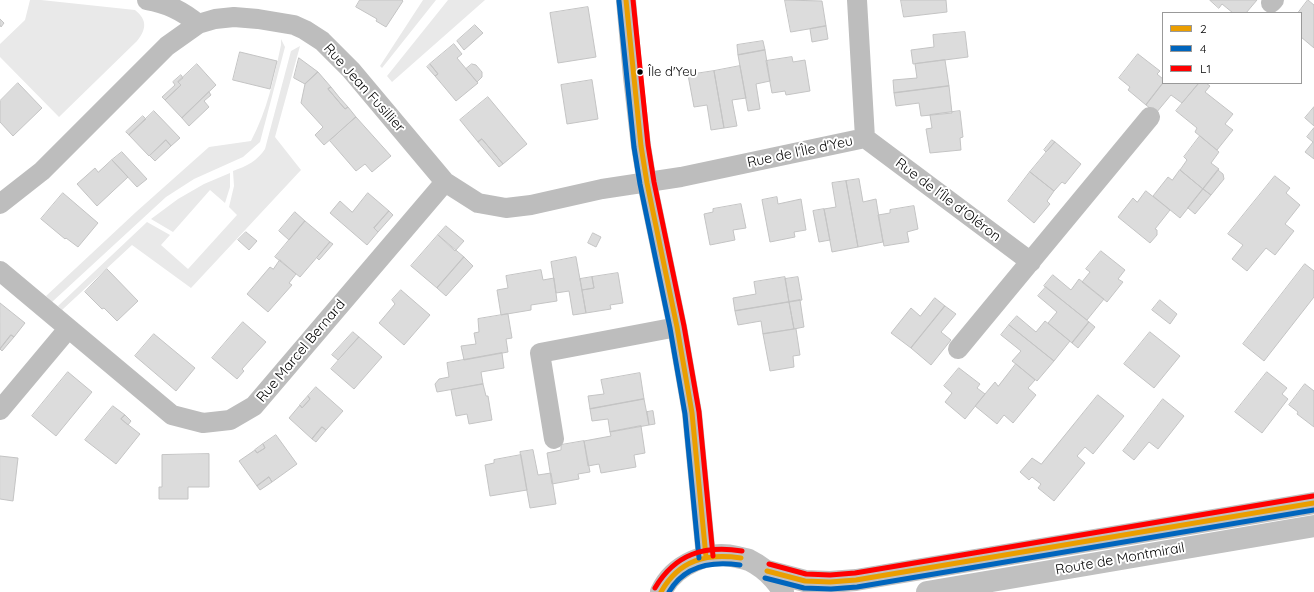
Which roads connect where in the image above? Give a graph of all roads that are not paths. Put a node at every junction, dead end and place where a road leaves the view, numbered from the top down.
1 (147, 0) edge
2 (626, 0) edge
3 (857, 0) edge
4 (198, 24) junction
5 (1150, 117) dead end
6 (865, 138) junction
7 (445, 182) junction
8 (647, 183) junction
9 (0, 204) edge
10 (1031, 262) junction
11 (0, 271) edge
12 (677, 326) junction
13 (68, 328) junction
14 (958, 349) dead end
15 (0, 410) edge
16 (554, 439) dead end
17 (1314, 503) edge
18 (1314, 526) edge
19 (706, 556) junction
20 (767, 571) junction
21 (660, 590) edge
22 (783, 592) edge
23 (927, 592) edge

1 - 4 street
2 - 8 street
3 - 6 street, Rue de l'Île d'Yeu
4 - 7 street, Rue Jean Fusillier
4 - 9 street, Rue Jean Fusillier
5 - 10 street
6 - 8 street, Rue de l'Île d'Yeu
6 - 10 street, Rue de l'Île d'Oléron
7 - 8 street, Rue Jean Fusillier
7 - 13 street, Rue Marcel Bernard
8 - 12 street
10 - 14 street
11 - 13 street, Rue Marcel Bernard
12 - 16 street
12 - 19 street
13 - 15 street
17 - 20 main road, Route de Montmirail
18 - 23 main road, Route de Montmirail
19 - 20 main road
19 - 21 main road
20 - 22 main road

